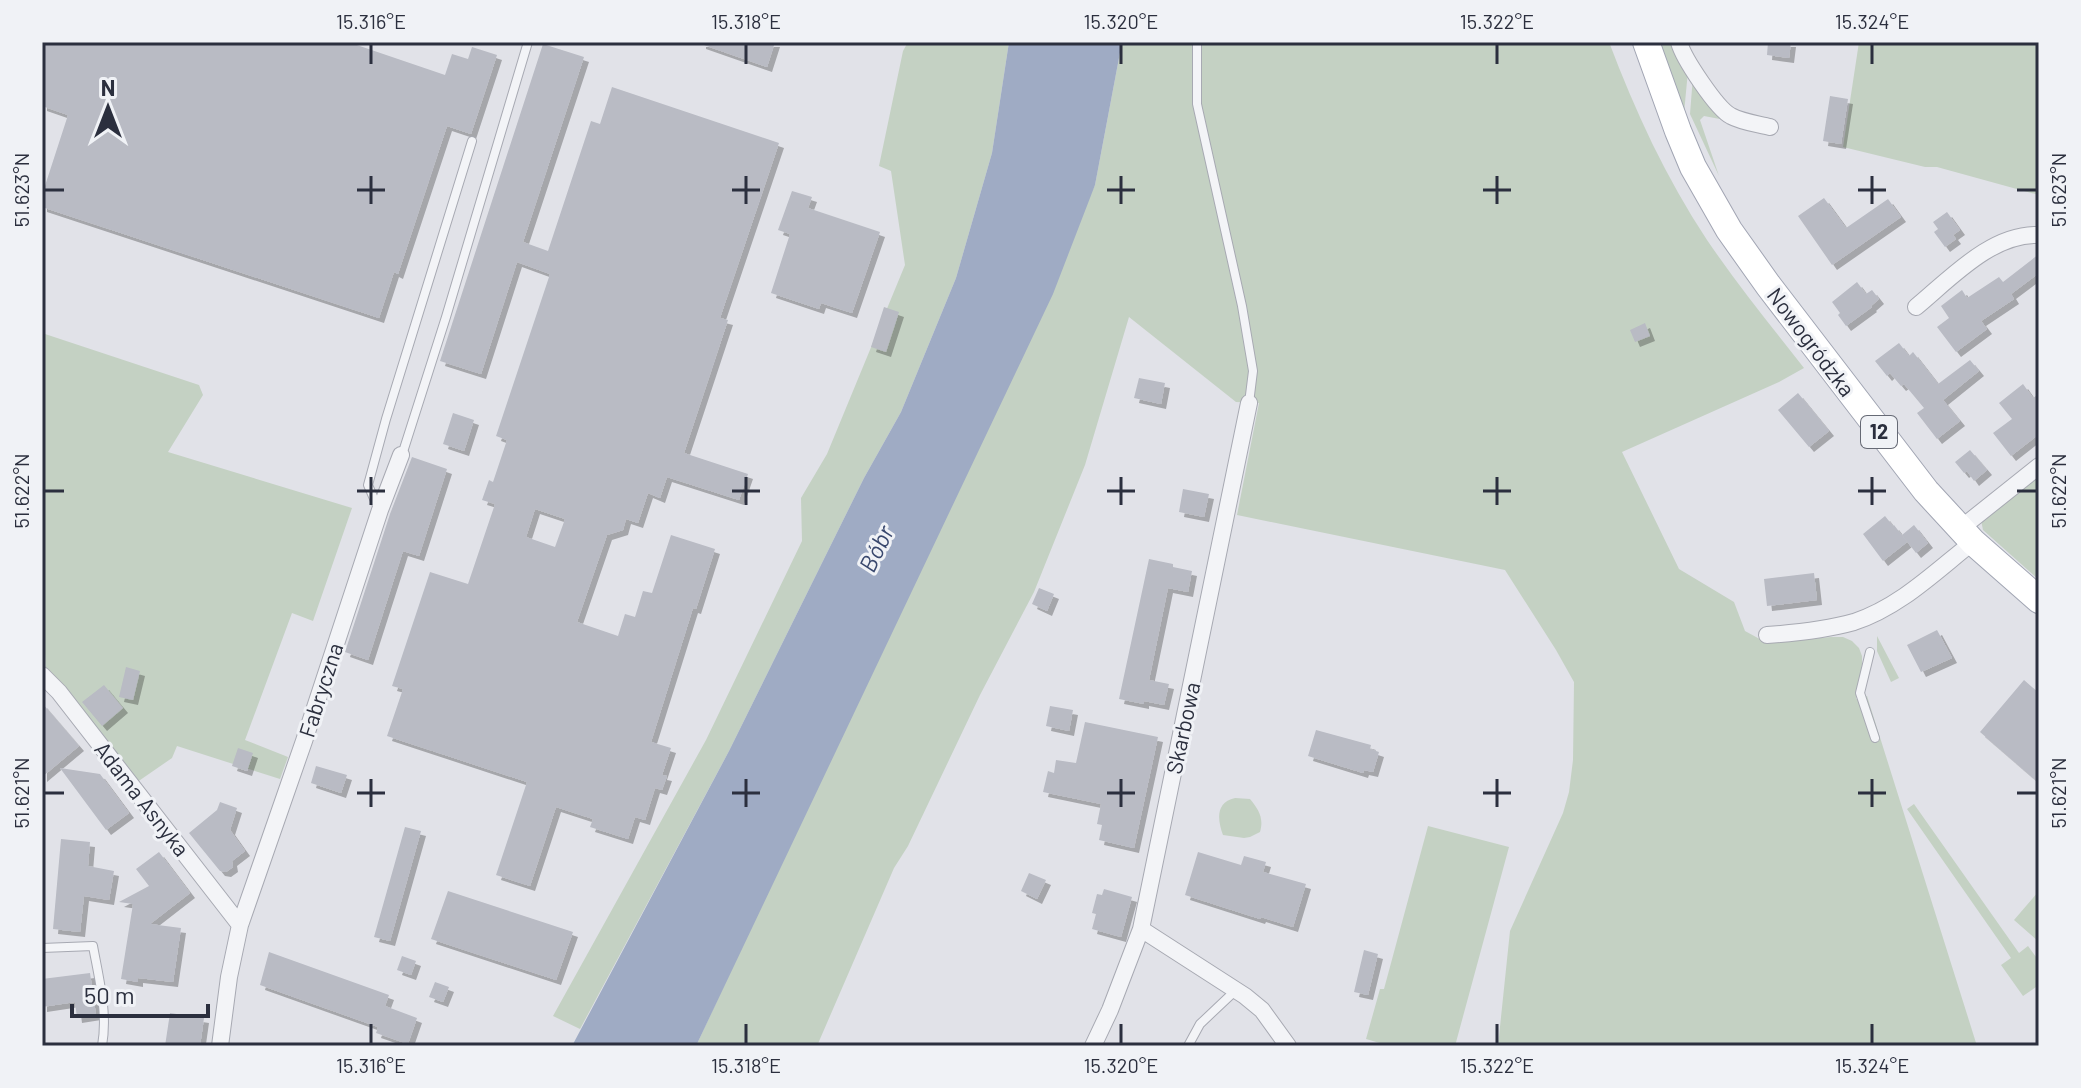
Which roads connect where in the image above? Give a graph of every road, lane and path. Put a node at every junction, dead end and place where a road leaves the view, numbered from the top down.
1 (528, 42) edge
2 (1197, 42) edge
3 (1646, 42) edge
4 (1679, 42) edge
5 (1770, 127) dead end
6 (472, 141) dead end
7 (2039, 235) edge
8 (1916, 307) dead end
9 (1249, 403) joint
10 (401, 455) joint
11 (2039, 466) edge
12 (380, 510) junction
13 (1966, 535) junction
14 (2039, 600) edge
15 (1767, 635) dead end
16 (1870, 652) dead end
17 (42, 675) edge
18 (1875, 738) dead end
19 (240, 925) junction
20 (1141, 929) junction
21 (42, 948) edge
22 (1236, 990) junction
23 (1283, 1044) edge
24 (102, 1046) edge
25 (220, 1046) edge
26 (1093, 1046) edge
27 (1188, 1046) edge

1 - 10 lane
2 - 9 lane
3 - 13 main road, Nowogródzka / 12
4 - 5 street
6 - 12 lane
7 - 8 street
9 - 20 street, Skarbowa
10 - 12 street, Fabryczna
11 - 13 street
12 - 19 street, Fabryczna
13 - 14 main road, Nowogródzka / 12
13 - 15 street
16 - 18 lane
17 - 19 street, Adama Asnyka
19 - 25 street, Fabryczna
20 - 22 street
20 - 26 street, Skarbowa
21 - 24 lane
22 - 23 street
22 - 27 lane

